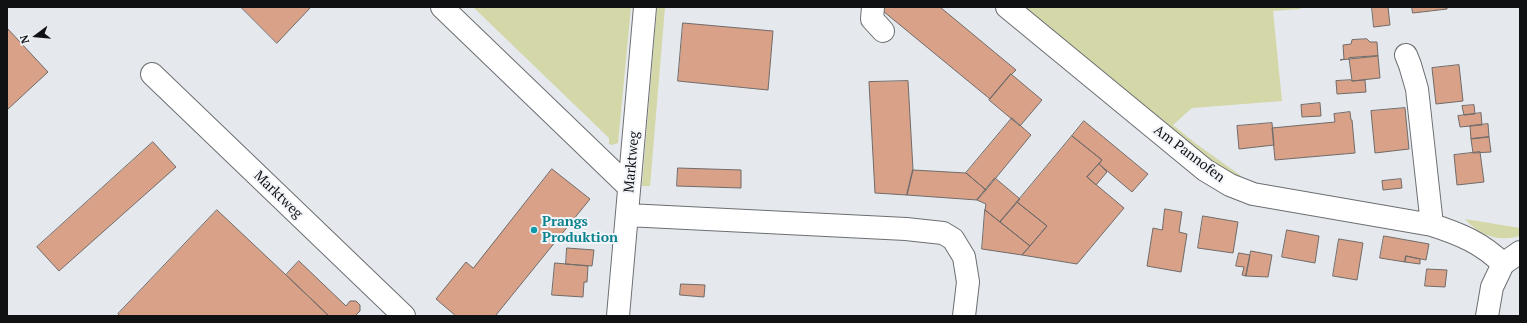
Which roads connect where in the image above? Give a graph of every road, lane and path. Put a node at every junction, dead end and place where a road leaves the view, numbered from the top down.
1 (442, 7) edge
2 (645, 7) edge
3 (873, 7) edge
4 (1007, 7) edge
5 (883, 31) dead end
6 (1406, 55) dead end
7 (152, 74) dead end
8 (629, 187) junction
9 (627, 215) junction
10 (1432, 224) junction
11 (1512, 258) edge
12 (404, 316) edge
13 (618, 316) edge
14 (964, 316) edge
15 (1487, 316) edge

1 - 8 street
2 - 8 street, Marktweg
3 - 5 street
4 - 10 street, Am Pannofen
6 - 10 street
7 - 12 street, Marktweg
8 - 9 street, Marktweg
9 - 13 street, Marktweg
9 - 14 street
10 - 11 street, Am Pannofen
11 - 15 street, Am Pannofen

